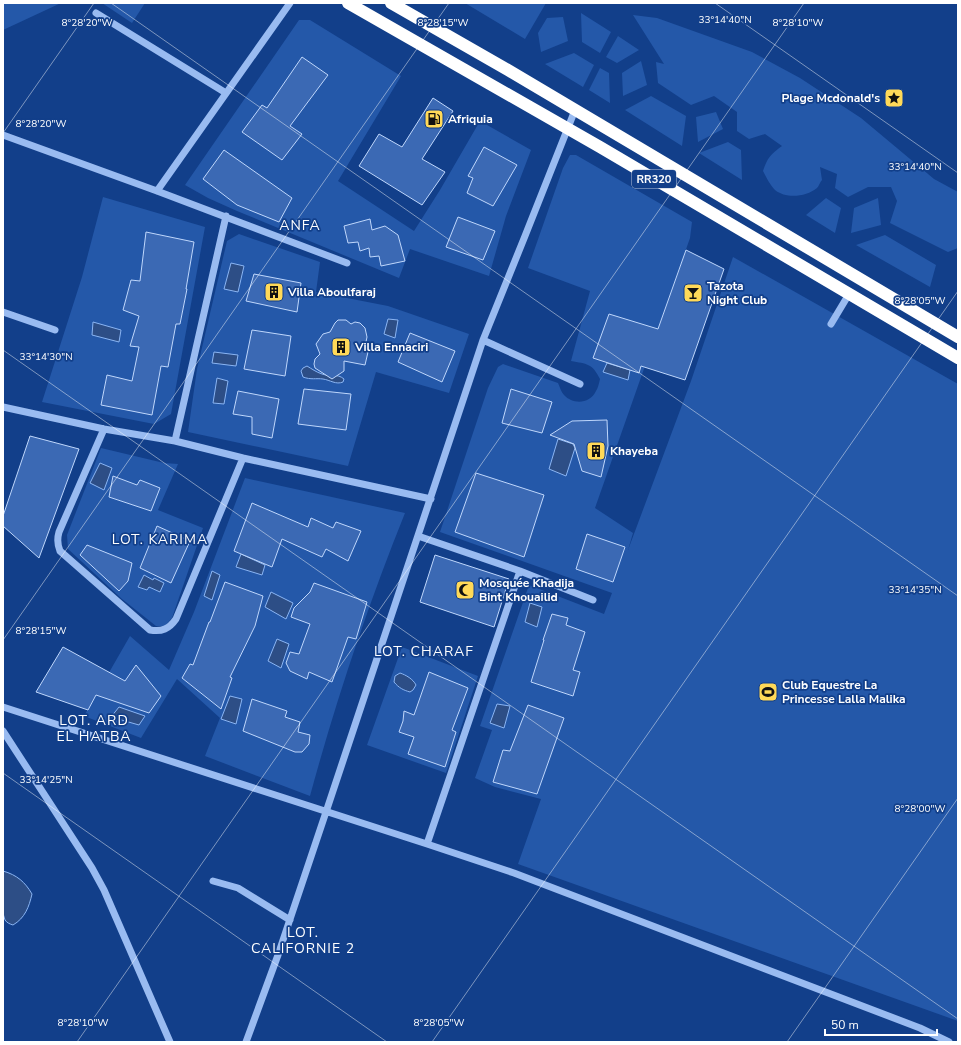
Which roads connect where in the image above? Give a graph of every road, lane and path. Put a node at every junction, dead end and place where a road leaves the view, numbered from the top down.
1 (290, 3) edge
2 (348, 3) edge
3 (391, 3) edge
4 (96, 13) dead end
5 (430, 26) junction
6 (421, 46) junction
7 (508, 70) junction
8 (497, 89) junction
9 (226, 93) junction
10 (575, 110) junction
11 (567, 129) junction
12 (3, 136) edge
13 (157, 190) junction
14 (226, 216) junction
15 (819, 254) junction
16 (348, 263) dead end
17 (810, 271) junction
18 (849, 294) junction
19 (3, 312) edge
20 (831, 324) dead end
21 (55, 330) dead end
22 (958, 337) edge
23 (483, 340) junction
24 (958, 358) edge
25 (580, 384) dead end
26 (3, 407) edge
27 (104, 429) junction
28 (175, 441) junction
29 (243, 458) junction
30 (431, 499) junction
31 (418, 536) junction
32 (520, 571) junction
33 (593, 600) dead end
34 (3, 708) edge
35 (3, 731) edge
36 (326, 812) junction
37 (427, 844) junction
38 (213, 881) dead end
39 (290, 920) junction
40 (170, 1042) edge
41 (246, 1042) edge
42 (948, 1042) edge

1 - 9 street
2 - 6 highway, RR320
3 - 5 highway, RR320
4 - 9 street
5 - 6 highway
5 - 7 highway, RR320
6 - 8 highway, RR320
7 - 8 highway
7 - 10 highway, RR320
8 - 11 highway, RR320
9 - 13 street
10 - 11 street
10 - 15 highway, RR320
11 - 17 highway, RR320
11 - 23 street
12 - 13 street
13 - 14 street
14 - 16 street
14 - 28 street
15 - 17 highway
15 - 22 highway, RR320
17 - 18 highway, RR320
18 - 20 street
18 - 24 highway, RR320
19 - 21 street
23 - 25 street
23 - 30 street
26 - 27 street
27 - 28 street
27 - 29 street
28 - 29 street
29 - 30 street
30 - 31 street
31 - 32 street
31 - 36 street
32 - 33 street
32 - 37 street
34 - 36 street
35 - 40 street
36 - 37 street
36 - 39 street
37 - 42 street
38 - 39 street
39 - 41 street

